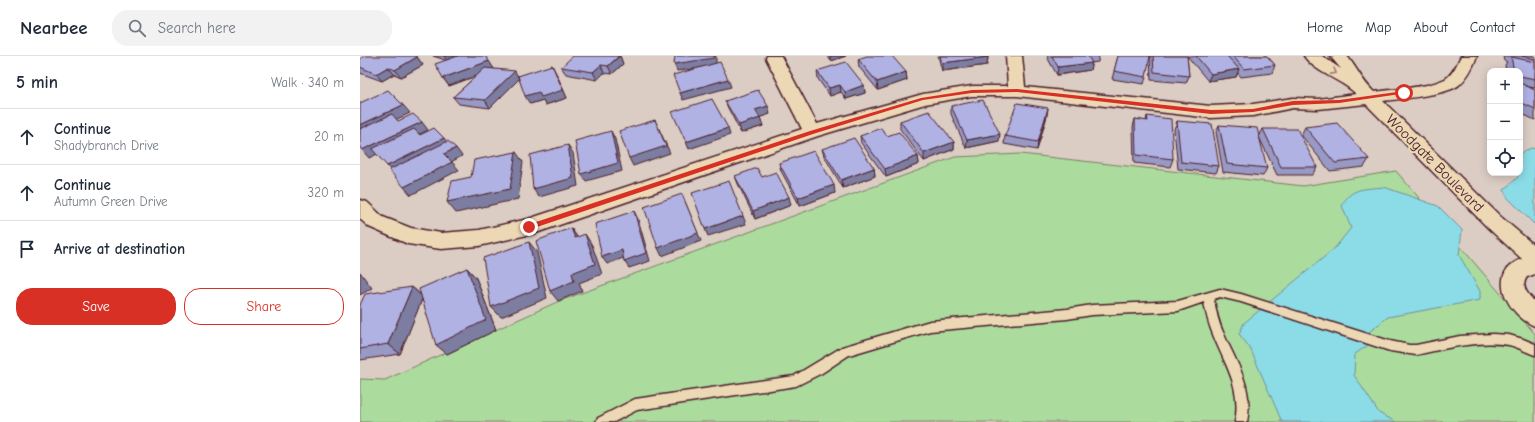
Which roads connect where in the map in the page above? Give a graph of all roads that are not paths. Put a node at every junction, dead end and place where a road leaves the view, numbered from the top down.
1 (1014, 56) edge
2 (1312, 56) edge
3 (1338, 56) edge
4 (1469, 56) edge
5 (774, 58) dead end
6 (1017, 91) junction
7 (1363, 91) junction
8 (812, 132) junction
9 (360, 207) edge
10 (1530, 264) edge
11 (1208, 297) junction
12 (1535, 316) edge
13 (1535, 350) edge
14 (602, 422) edge
15 (1241, 422) edge

1 - 6 street
2 -> 7 street, Woodgate Boulevard
3 - 7 street, Woodgate Boulevard
4 - 7 street
5 - 8 street
6 - 7 street
6 - 8 street
7 - 10 street, Woodgate Boulevard
8 - 9 street
10 - 12 street
11 - 13 lane
11 - 14 lane
11 - 15 lane

